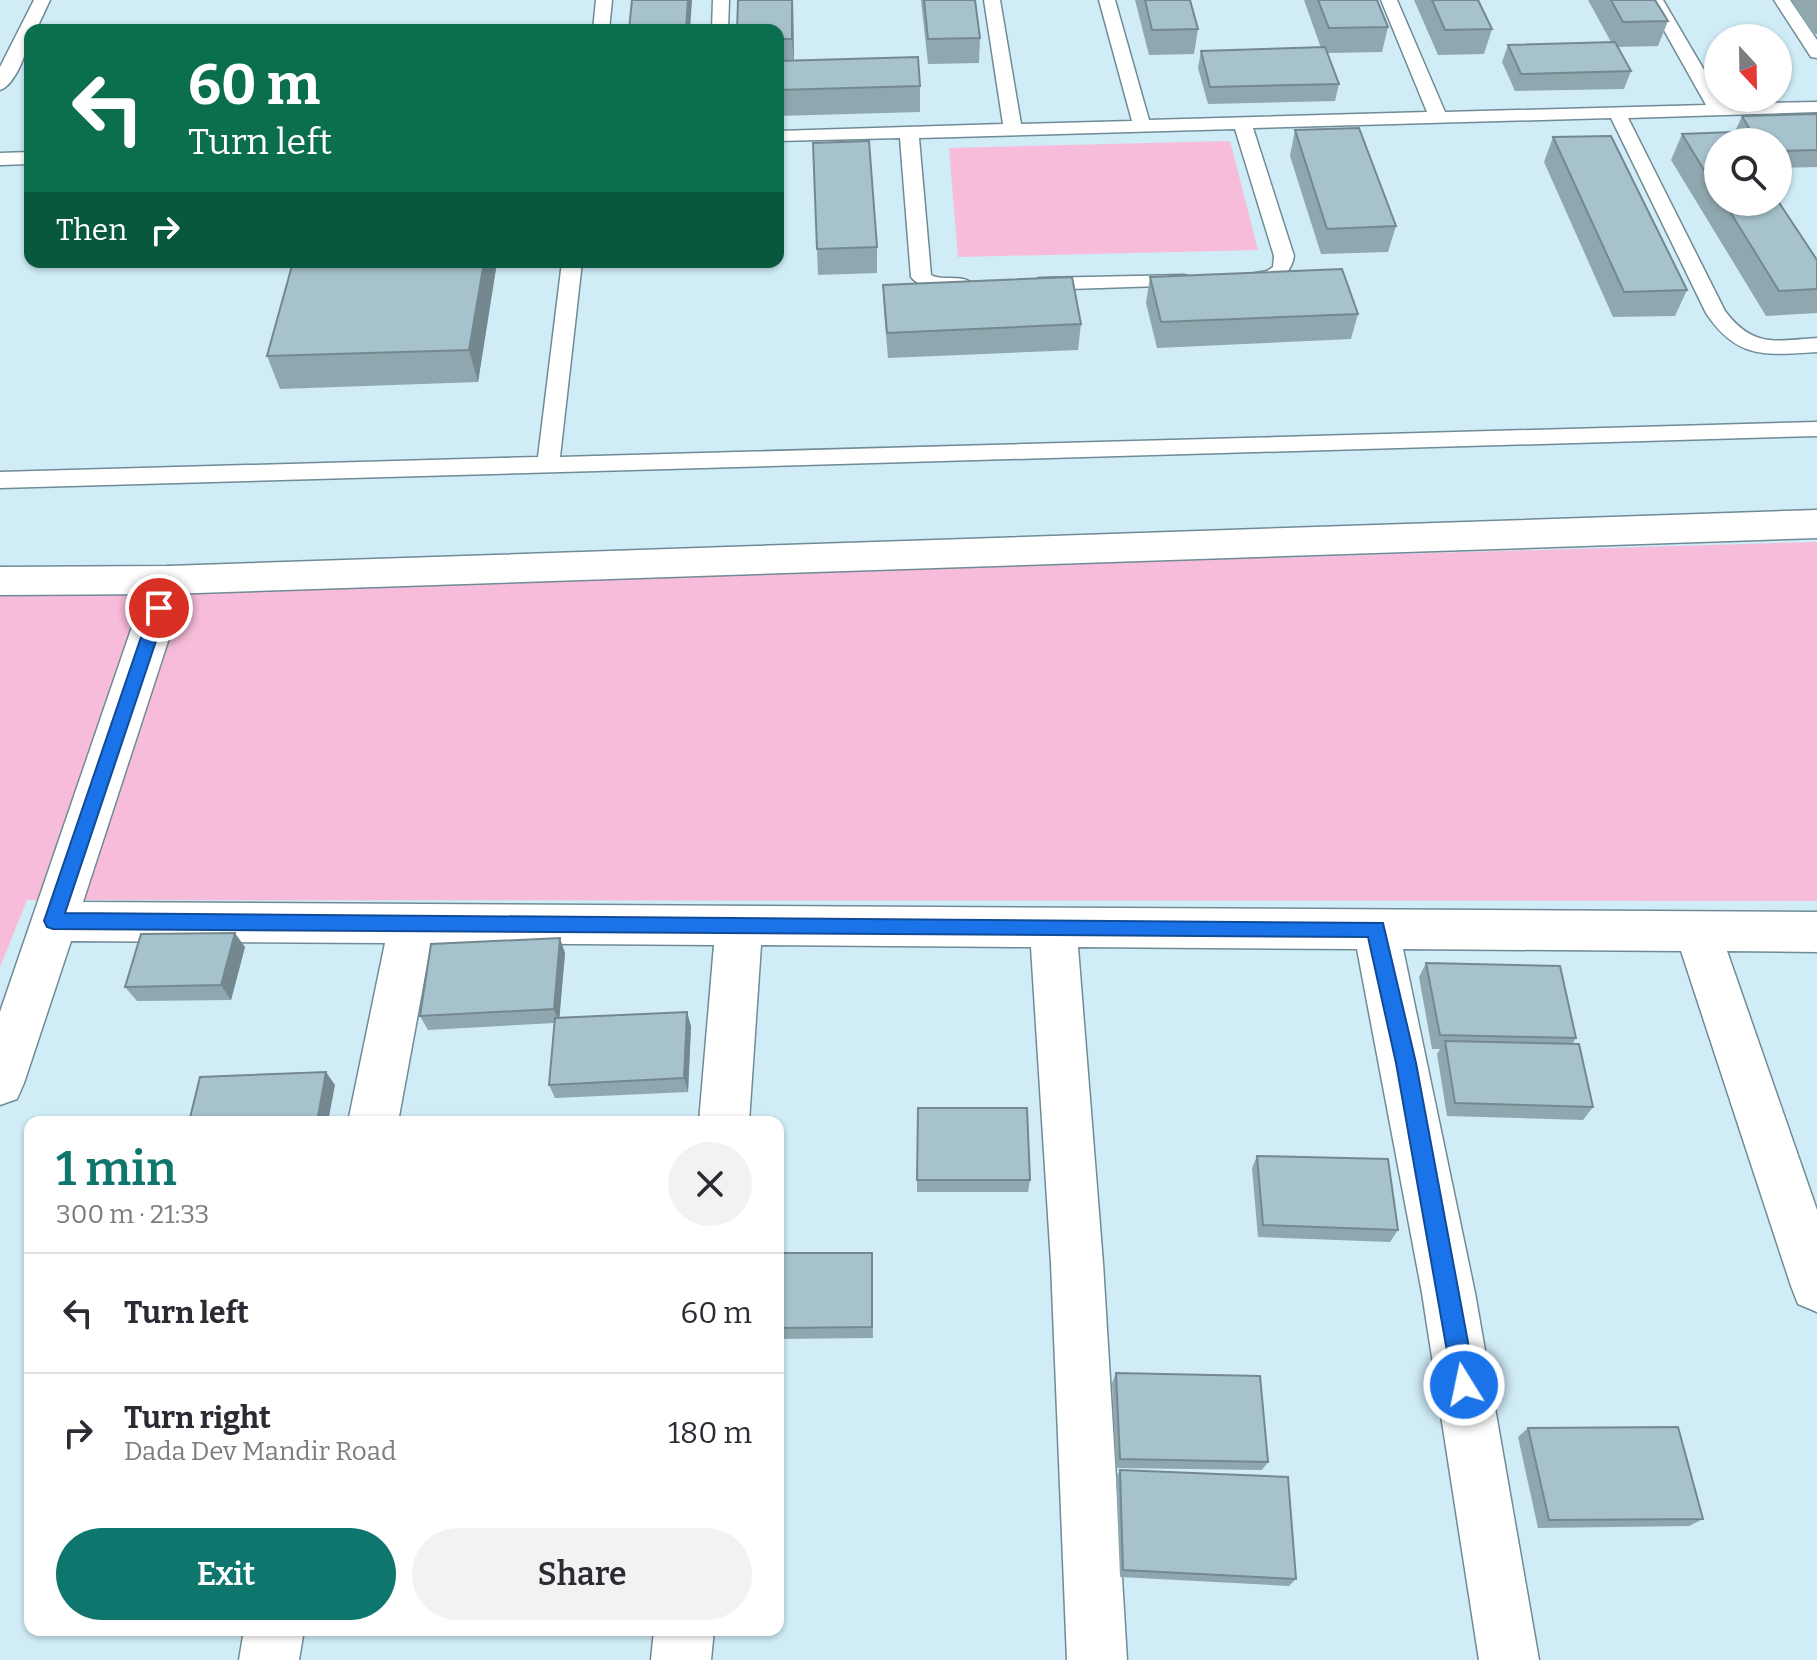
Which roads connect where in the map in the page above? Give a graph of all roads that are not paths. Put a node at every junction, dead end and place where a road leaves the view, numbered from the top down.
1 (42, 0) edge
2 (604, 0) edge
3 (721, 0) edge
4 (992, 0) edge
5 (1107, 0) edge
6 (1389, 0) edge
7 (1655, 0) edge
8 (1782, 0) edge
9 (30, 24) edge
10 (602, 24) edge
11 (720, 24) edge
12 (24, 36) edge
13 (1817, 53) edge
14 (0, 85) edge
15 (1704, 86) edge
16 (1817, 107) edge
17 (1792, 108) edge
18 (1704, 110) edge
19 (1617, 113) junction
20 (1438, 117) junction
21 (1243, 125) junction
22 (1142, 126) junction
23 (1013, 129) junction
24 (909, 132) junction
25 (784, 136) edge
26 (24, 158) edge
27 (0, 159) edge
28 (571, 268) edge
29 (1024, 284) edge
30 (978, 285) edge
31 (1817, 345) edge
32 (1817, 429) edge
33 (548, 465) junction
34 (0, 480) edge
35 (1817, 524) edge
36 (168, 580) junction
37 (0, 581) edge
38 (53, 921) junction
39 (412, 923) junction
40 (739, 925) junction
41 (1053, 927) junction
42 (1376, 929) junction
43 (1697, 931) junction
44 (1817, 932) edge
45 (0, 1083) edge
46 (374, 1116) edge
47 (724, 1116) edge
48 (1817, 1286) edge
49 (273, 1636) edge
50 (683, 1636) edge
51 (269, 1660) edge
52 (681, 1660) edge
53 (1097, 1660) edge
54 (1509, 1660) edge

1 - 9 lane
2 - 10 lane
3 - 11 lane
4 - 23 lane
5 - 22 lane
6 - 20 lane
7 - 15 lane
8 - 13 lane
12 - 14 lane
16 - 17 lane
18 - 19 lane
19 - 20 lane
19 - 31 lane
20 - 21 lane
21 - 22 lane
21 - 29 lane
22 - 23 lane
23 - 24 lane
24 - 25 lane
24 - 30 lane
26 - 27 lane
28 - 33 lane
32 - 33 lane
33 - 34 lane
35 - 36 street
36 - 37 street
36 - 38 street
38 - 39 street
38 - 45 street
39 - 40 street
39 - 46 street
40 - 41 street
40 - 47 street
41 - 42 street
41 - 53 street
42 - 43 street
42 - 54 street
43 - 44 street
43 - 48 street
49 - 51 street
50 - 52 street

